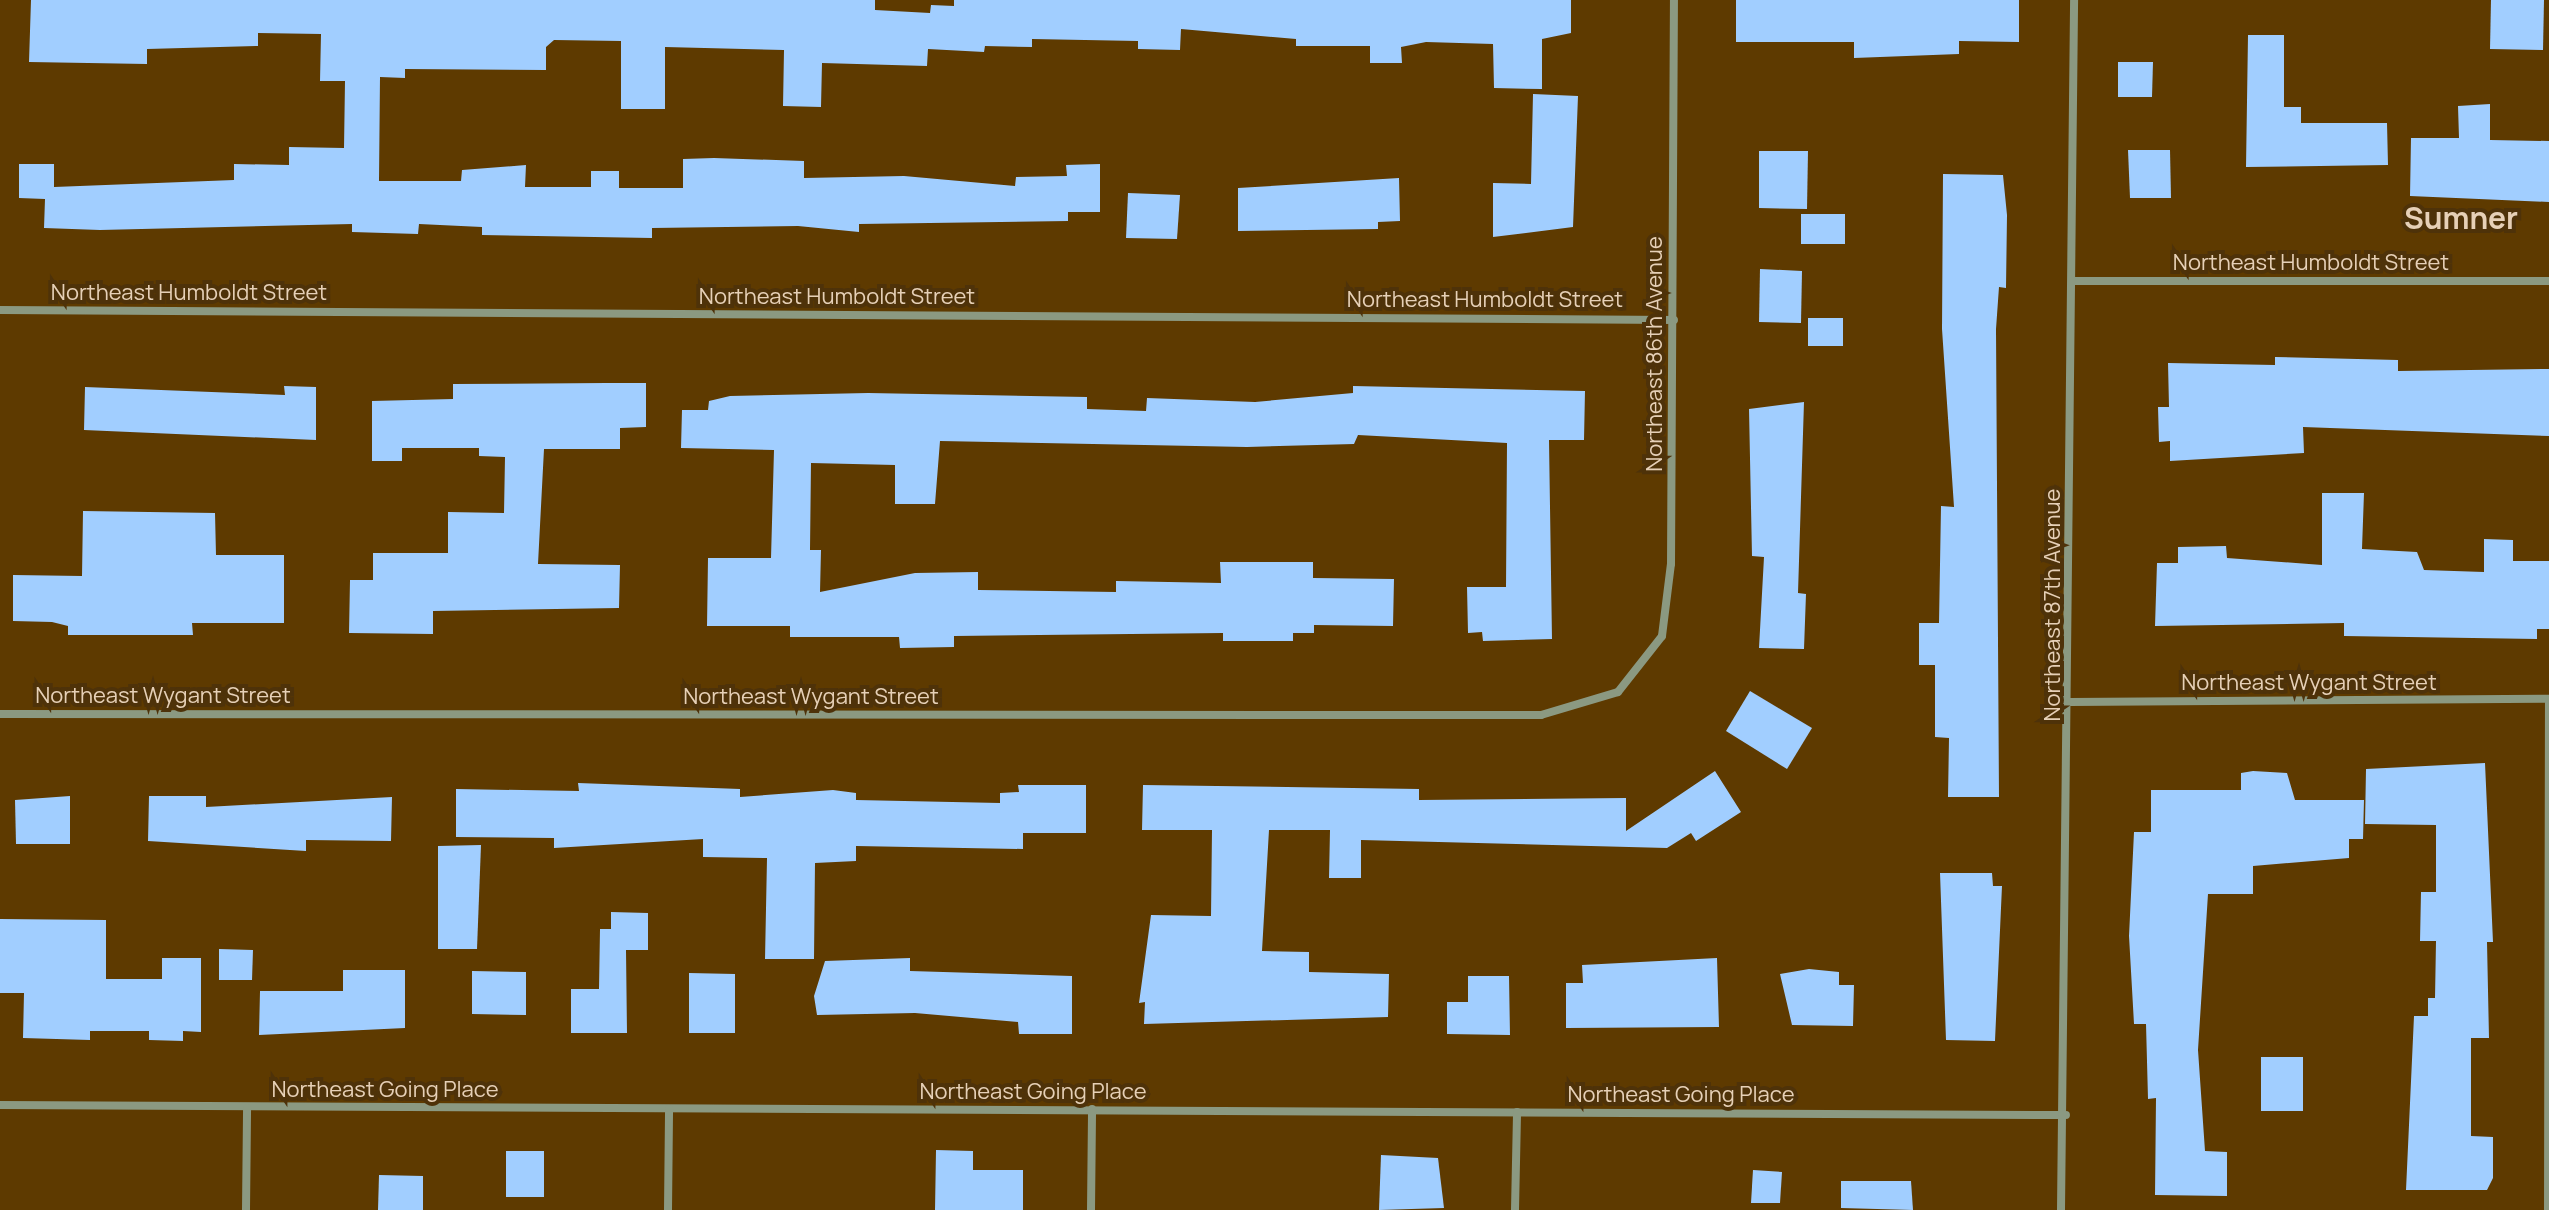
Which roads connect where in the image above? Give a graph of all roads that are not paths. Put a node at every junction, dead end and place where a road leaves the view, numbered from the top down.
1 (1674, 0) edge
2 (2074, 0) edge
3 (2073, 281) junction
4 (2549, 281) edge
5 (0, 310) edge
6 (1674, 320) junction
7 (1618, 692) joint
8 (2549, 699) edge
9 (2070, 702) junction
10 (0, 714) edge
11 (0, 1105) edge
12 (247, 1108) junction
13 (669, 1109) junction
14 (1092, 1109) junction
15 (1517, 1112) junction
16 (2066, 1115) junction
17 (246, 1210) edge
18 (668, 1210) edge
19 (1091, 1210) edge
20 (1515, 1210) edge
21 (2061, 1210) edge
22 (2548, 1210) edge

1 - 6 street, Northeast 86th Avenue
2 - 3 street, Northeast 87th Avenue
3 - 4 street, Northeast Humboldt Street
3 - 9 street, Northeast 87th Avenue
5 - 6 street, Northeast Humboldt Street
6 - 7 street, Northeast 86th Avenue
7 - 10 street, Northeast Wygant Street
8 - 9 street, Northeast Wygant Street
8 - 22 street
9 - 16 street, Northeast 87th Avenue
11 - 12 street, Northeast Going Place
12 - 13 street, Northeast Going Place
12 - 17 street
13 - 14 street, Northeast Going Place
13 - 18 street
14 - 15 street, Northeast Going Place
14 - 19 street
15 - 16 street, Northeast Going Place
15 - 20 street
16 - 21 street, Northeast 87th Avenue

